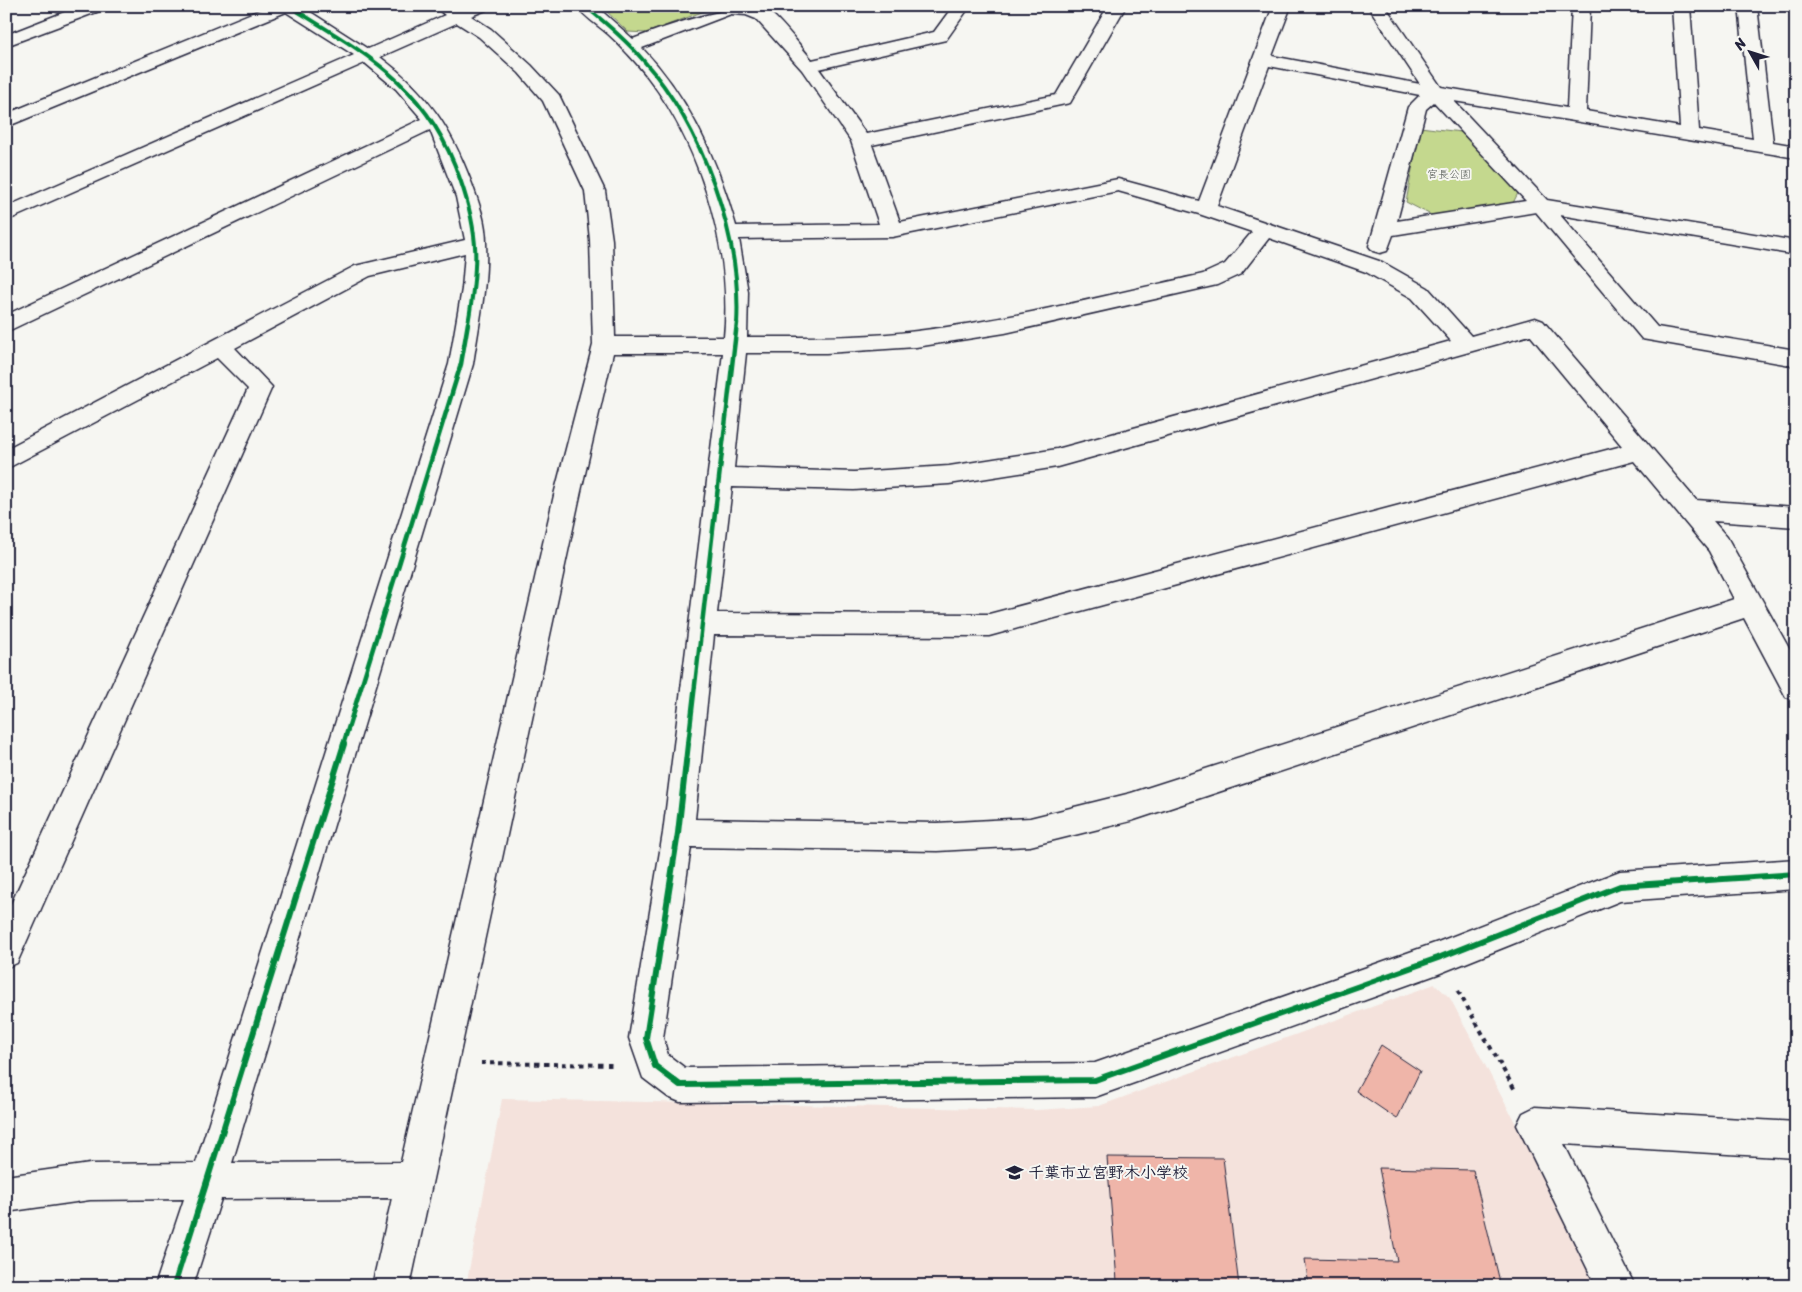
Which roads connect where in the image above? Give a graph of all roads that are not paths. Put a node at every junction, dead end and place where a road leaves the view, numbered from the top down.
1 (96, 6) edge
2 (287, 6) edge
3 (585, 6) edge
4 (962, 6) edge
5 (1118, 6) edge
6 (1282, 6) edge
7 (1376, 6) edge
8 (1581, 6) edge
9 (1681, 6) edge
10 (1748, 6) edge
11 (460, 9) edge
12 (6, 41) edge
13 (631, 46) junction
14 (368, 55) junction
15 (1262, 59) junction
16 (808, 66) junction
17 (1435, 92) junction
18 (1576, 115) junction
19 (6, 121) edge
20 (434, 121) junction
21 (1690, 135) junction
22 (861, 142) junction
23 (1764, 147) junction
24 (1796, 152) edge
25 (1541, 205) junction
26 (1206, 209) junction
27 (6, 215) edge
28 (892, 230) junction
29 (1384, 230) junction
30 (1264, 231) junction
31 (728, 234) junction
32 (476, 244) junction
33 (1796, 248) edge
34 (1374, 267) junction
35 (6, 324) edge
36 (735, 344) junction
37 (1466, 344) junction
38 (604, 345) junction
39 (220, 347) junction
40 (1796, 358) edge
41 (1639, 451) junction
42 (6, 460) edge
43 (722, 477) junction
44 (1688, 509) junction
45 (1796, 517) edge
46 (1749, 606) junction
47 (701, 624) junction
48 (1796, 688) edge
49 (678, 833) junction
50 (1796, 874) edge
51 (6, 952) edge
52 (1796, 1140) edge
53 (414, 1180) junction
54 (208, 1183) junction
55 (6, 1194) edge
56 (174, 1286) edge
57 (391, 1286) edge
58 (1616, 1286) edge

1 - 12 street
2 - 14 street
2 - 19 street
3 - 13 street
4 - 16 street
5 - 22 street
6 - 15 street
7 - 17 street
8 - 18 street
9 - 21 street
10 - 23 street
11 - 14 street
11 - 38 street
13 - 16 street
13 - 31 street
14 - 20 street
14 - 27 street
15 - 17 street
15 - 26 street
16 - 22 street
17 - 18 street
17 - 25 street
17 - 29 street
18 - 21 street
20 - 32 street
20 - 35 street
21 - 23 street
22 - 28 street
23 - 24 street
25 - 29 street
25 - 33 street
25 - 40 street
26 - 28 street
26 - 30 street
28 - 31 street
29 - 34 street
30 - 34 street
30 - 36 street
31 - 36 street
32 - 39 street
32 - 54 street
34 - 37 street
36 - 38 street
36 - 43 street
37 - 41 street
37 - 43 street
38 - 53 street
39 - 42 street
39 - 51 street
41 - 44 street
41 - 47 street
43 - 47 street
44 - 45 street
44 - 46 street
46 - 48 street
46 - 49 street
47 - 49 street
49 - 50 street
52 - 58 street
53 - 54 street
53 - 57 street
54 - 55 street
54 - 56 street

